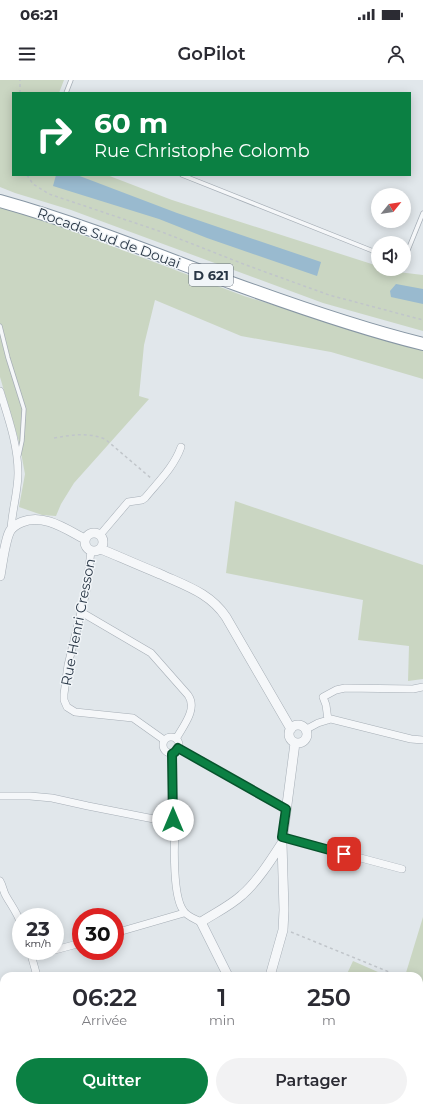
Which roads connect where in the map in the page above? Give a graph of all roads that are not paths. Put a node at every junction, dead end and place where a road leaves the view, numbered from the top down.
1 (71, 80) edge
2 (66, 92) edge
3 (185, 176) edge
4 (0, 194) edge
5 (0, 201) edge
6 (423, 213) edge
7 (411, 243) edge
8 (371, 250) edge
9 (0, 326) edge
10 (423, 337) edge
11 (423, 344) edge
12 (0, 391) edge
13 (181, 447) dead end
14 (17, 460) junction
15 (11, 529) junction
16 (100, 535) junction
17 (86, 539) junction
18 (101, 548) junction
19 (91, 551) junction
20 (0, 576) edge
21 (81, 612) junction
22 (423, 687) edge
23 (328, 720) junction
24 (291, 729) junction
25 (305, 730) junction
26 (176, 739) junction
27 (164, 740) junction
28 (423, 740) edge
29 (295, 742) junction
30 (178, 748) junction
31 (172, 754) junction
32 (0, 796) edge
33 (286, 809) junction
34 (173, 826) junction
35 (282, 840) junction
36 (402, 869) dead end
37 (0, 881) edge
38 (14, 908) edge
39 (184, 913) junction
40 (201, 922) junction
41 (124, 930) edge
42 (33, 960) edge
43 (36, 972) edge
44 (226, 972) edge
45 (271, 972) edge

1 - 2 lane
3 - 8 lane
4 - 10 highway, Rocade Sud de Douai / D 621
5 - 11 highway, Rocade Sud de Douai / D 621
6 - 7 lane
9 - 14 lane
12 - 14 street
13 - 16 street
14 - 15 street
15 - 17 street
15 - 20 street
16 - 17 street
16 - 18 street
17 - 19 street
18 - 19 street
18 - 24 street
19 - 21 street, Rue Henri Cresson
21 - 26 street
21 - 27 street, Rue Henri Cresson
22 - 23 street
23 - 25 street
23 - 28 street
24 - 25 street
24 - 29 street
25 - 29 street
26 - 27 street
26 - 30 street
27 - 31 street
29 - 33 street
30 - 31 street
30 - 33 street
31 - 34 street
32 - 34 street
33 - 35 street
34 - 39 street
35 - 36 street
35 - 40 street
35 - 45 street
37 - 38 street
39 - 40 street
39 - 41 street
40 - 44 street
42 - 43 street

